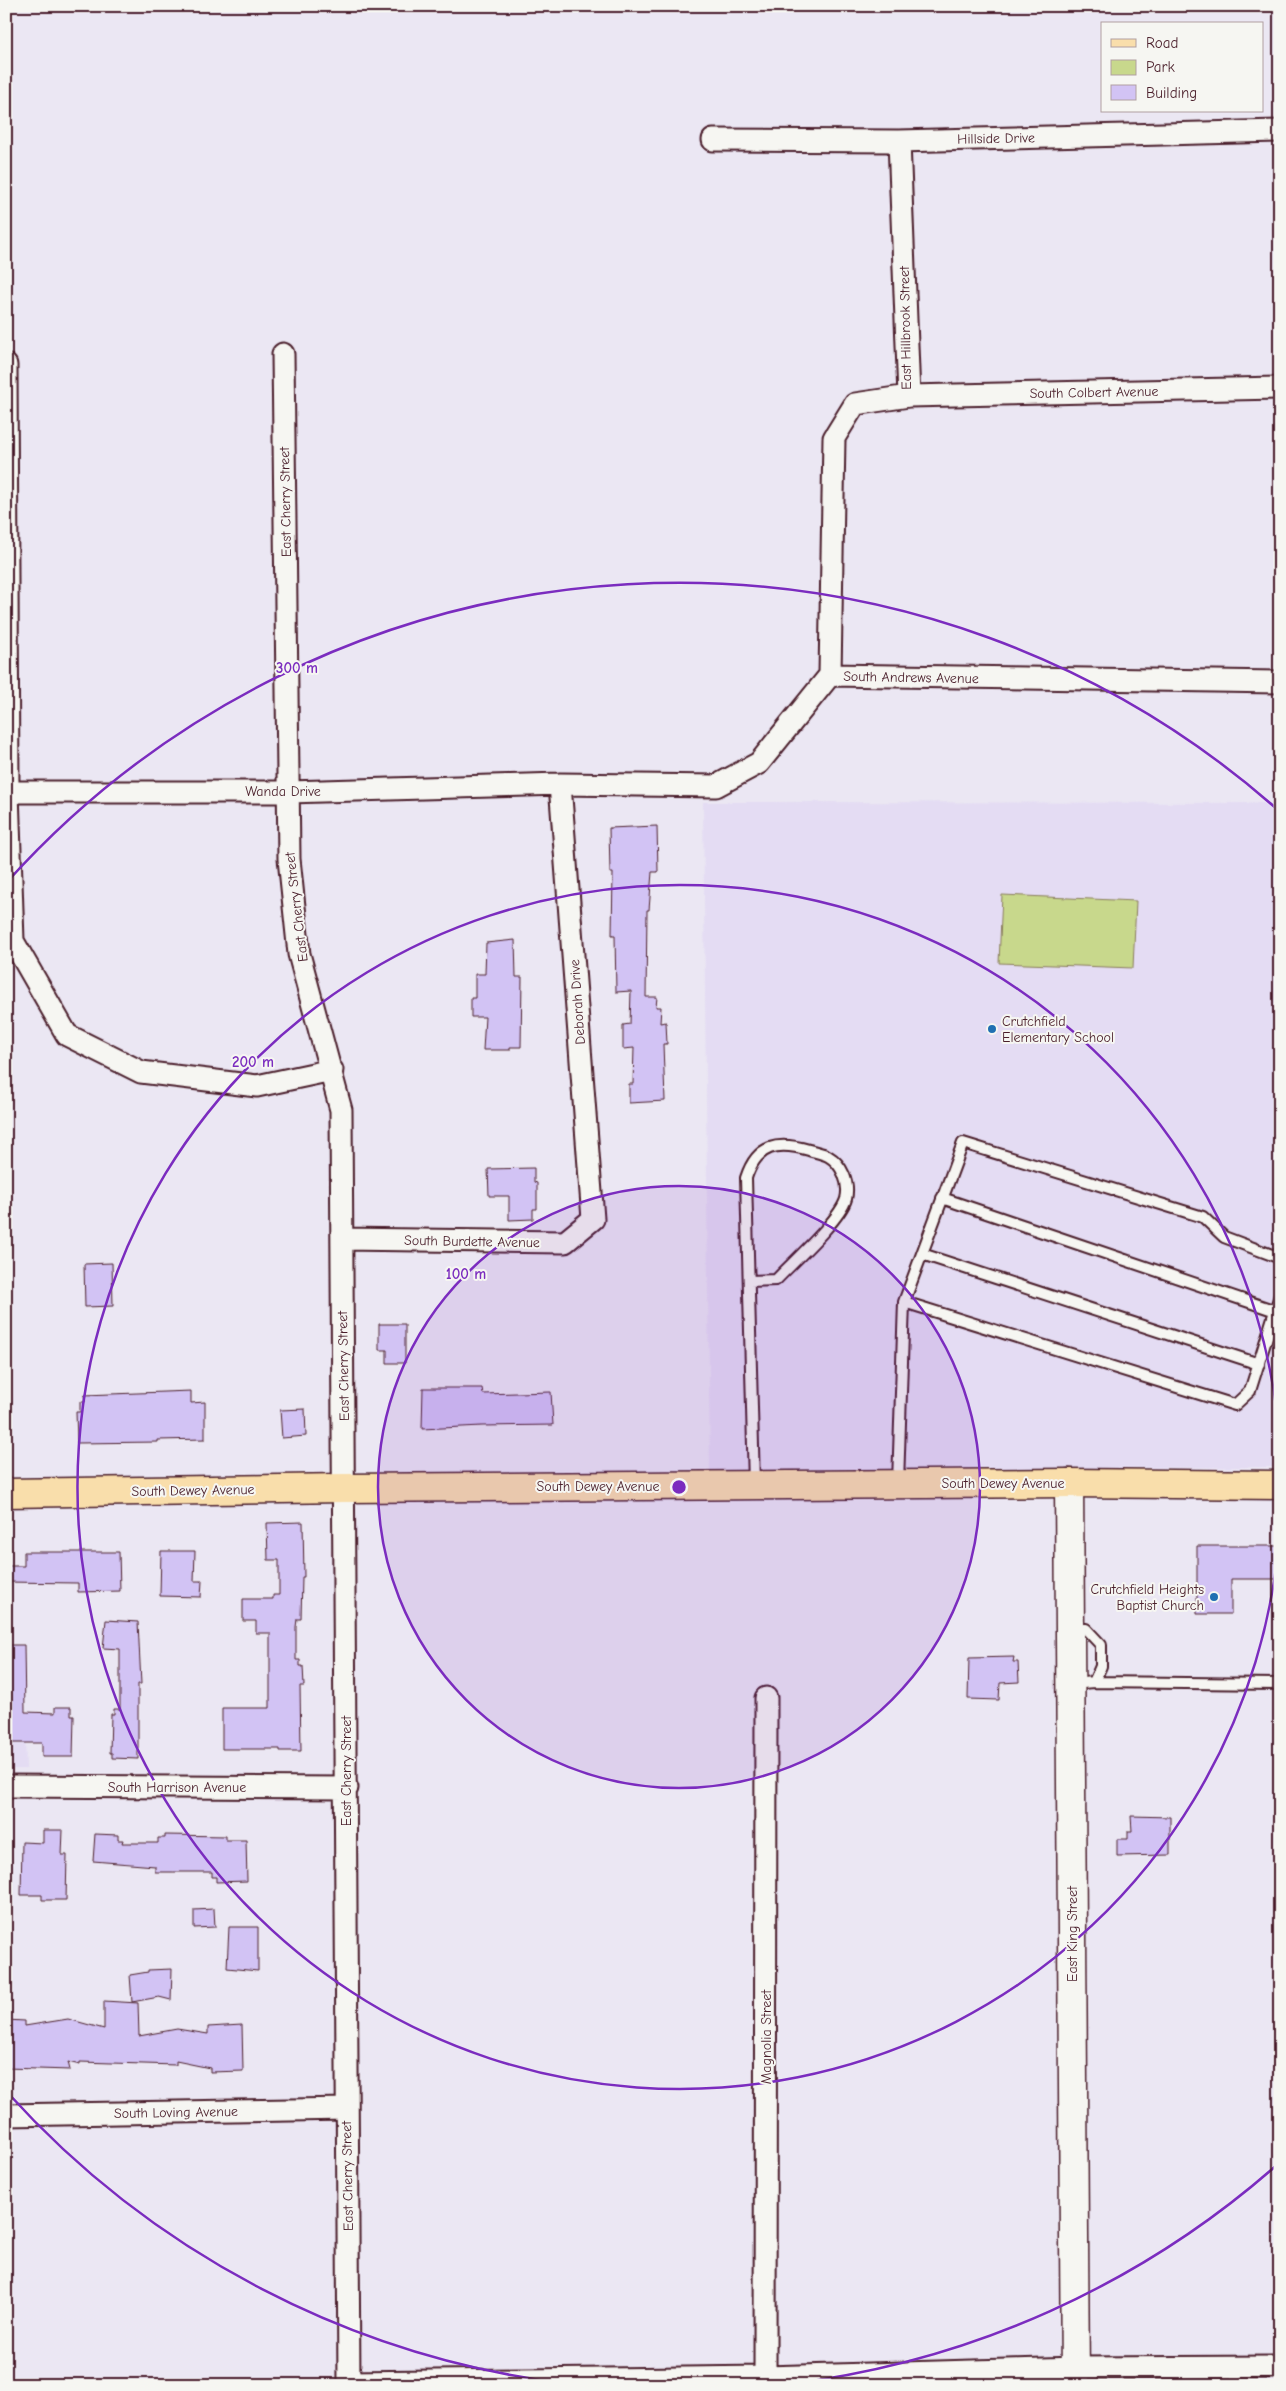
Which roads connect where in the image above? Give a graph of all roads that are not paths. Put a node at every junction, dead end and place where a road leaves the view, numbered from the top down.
1 (1280, 131) edge
2 (713, 140) dead end
3 (899, 140) junction
4 (283, 354) dead end
5 (6, 365) edge
6 (1280, 388) edge
7 (909, 396) junction
8 (830, 675) junction
9 (1280, 682) edge
10 (560, 784) junction
11 (7, 792) edge
12 (289, 792) junction
13 (332, 1070) junction
14 (942, 1198) junction
15 (593, 1219) joint
16 (342, 1239) junction
17 (922, 1254) junction
18 (1280, 1258) edge
19 (750, 1281) junction
20 (1280, 1295) edge
21 (904, 1302) junction
22 (1276, 1311) junction
23 (1259, 1364) junction
24 (1069, 1483) junction
25 (898, 1484) junction
26 (754, 1485) junction
27 (1280, 1485) edge
28 (344, 1488) junction
29 (6, 1493) edge
30 (1082, 1683) junction
31 (1280, 1684) edge
32 (766, 1698) dead end
33 (6, 1786) edge
34 (347, 1788) junction
35 (346, 2109) junction
36 (6, 2115) edge
37 (1280, 2367) edge
38 (1075, 2376) edge
39 (1236, 2376) edge
40 (766, 2377) junction
41 (349, 2383) edge

1 - 3 street, Hillside Drive
2 - 3 street, Hillside Drive
3 - 7 street, East Hillbrook Street
4 - 12 street, East Cherry Street
5 - 11 street
6 - 7 street, South Colbert Avenue
7 - 8 street, East Hillbrook Street
8 - 9 street, South Andrews Avenue
8 - 10 street, South Andrews Avenue
10 - 12 street, Wanda Drive
10 - 15 street, Deborah Drive
11 - 12 street, Wanda Drive
11 - 13 street
12 - 13 street, East Cherry Street
13 - 16 street, East Cherry Street
14 - 17 lane
14 - 18 lane
14 - 22 lane
15 - 16 street, South Burdette Avenue
16 - 28 street, East Cherry Street
17 - 21 lane
17 - 23 lane
19 - 19 lane
19 - 26 lane
20 - 22 lane
21 - 23 lane
21 - 25 lane
22 - 23 lane
24 - 25 main road, South Dewey Avenue
24 - 27 main road, South Dewey Avenue
24 - 30 street, East King Street
25 - 26 main road, South Dewey Avenue
26 - 28 main road, South Dewey Avenue
28 - 29 main road, South Dewey Avenue
28 - 34 street, East Cherry Street
30 - 31 lane
30 - 38 street, East King Street
32 - 40 street, Magnolia Street
33 - 34 street, South Harrison Avenue
34 - 35 street, East Cherry Street
35 - 36 street, South Loving Avenue
35 - 41 street, East Cherry Street
37 - 39 street
38 - 39 street
38 - 40 street
40 - 41 street

